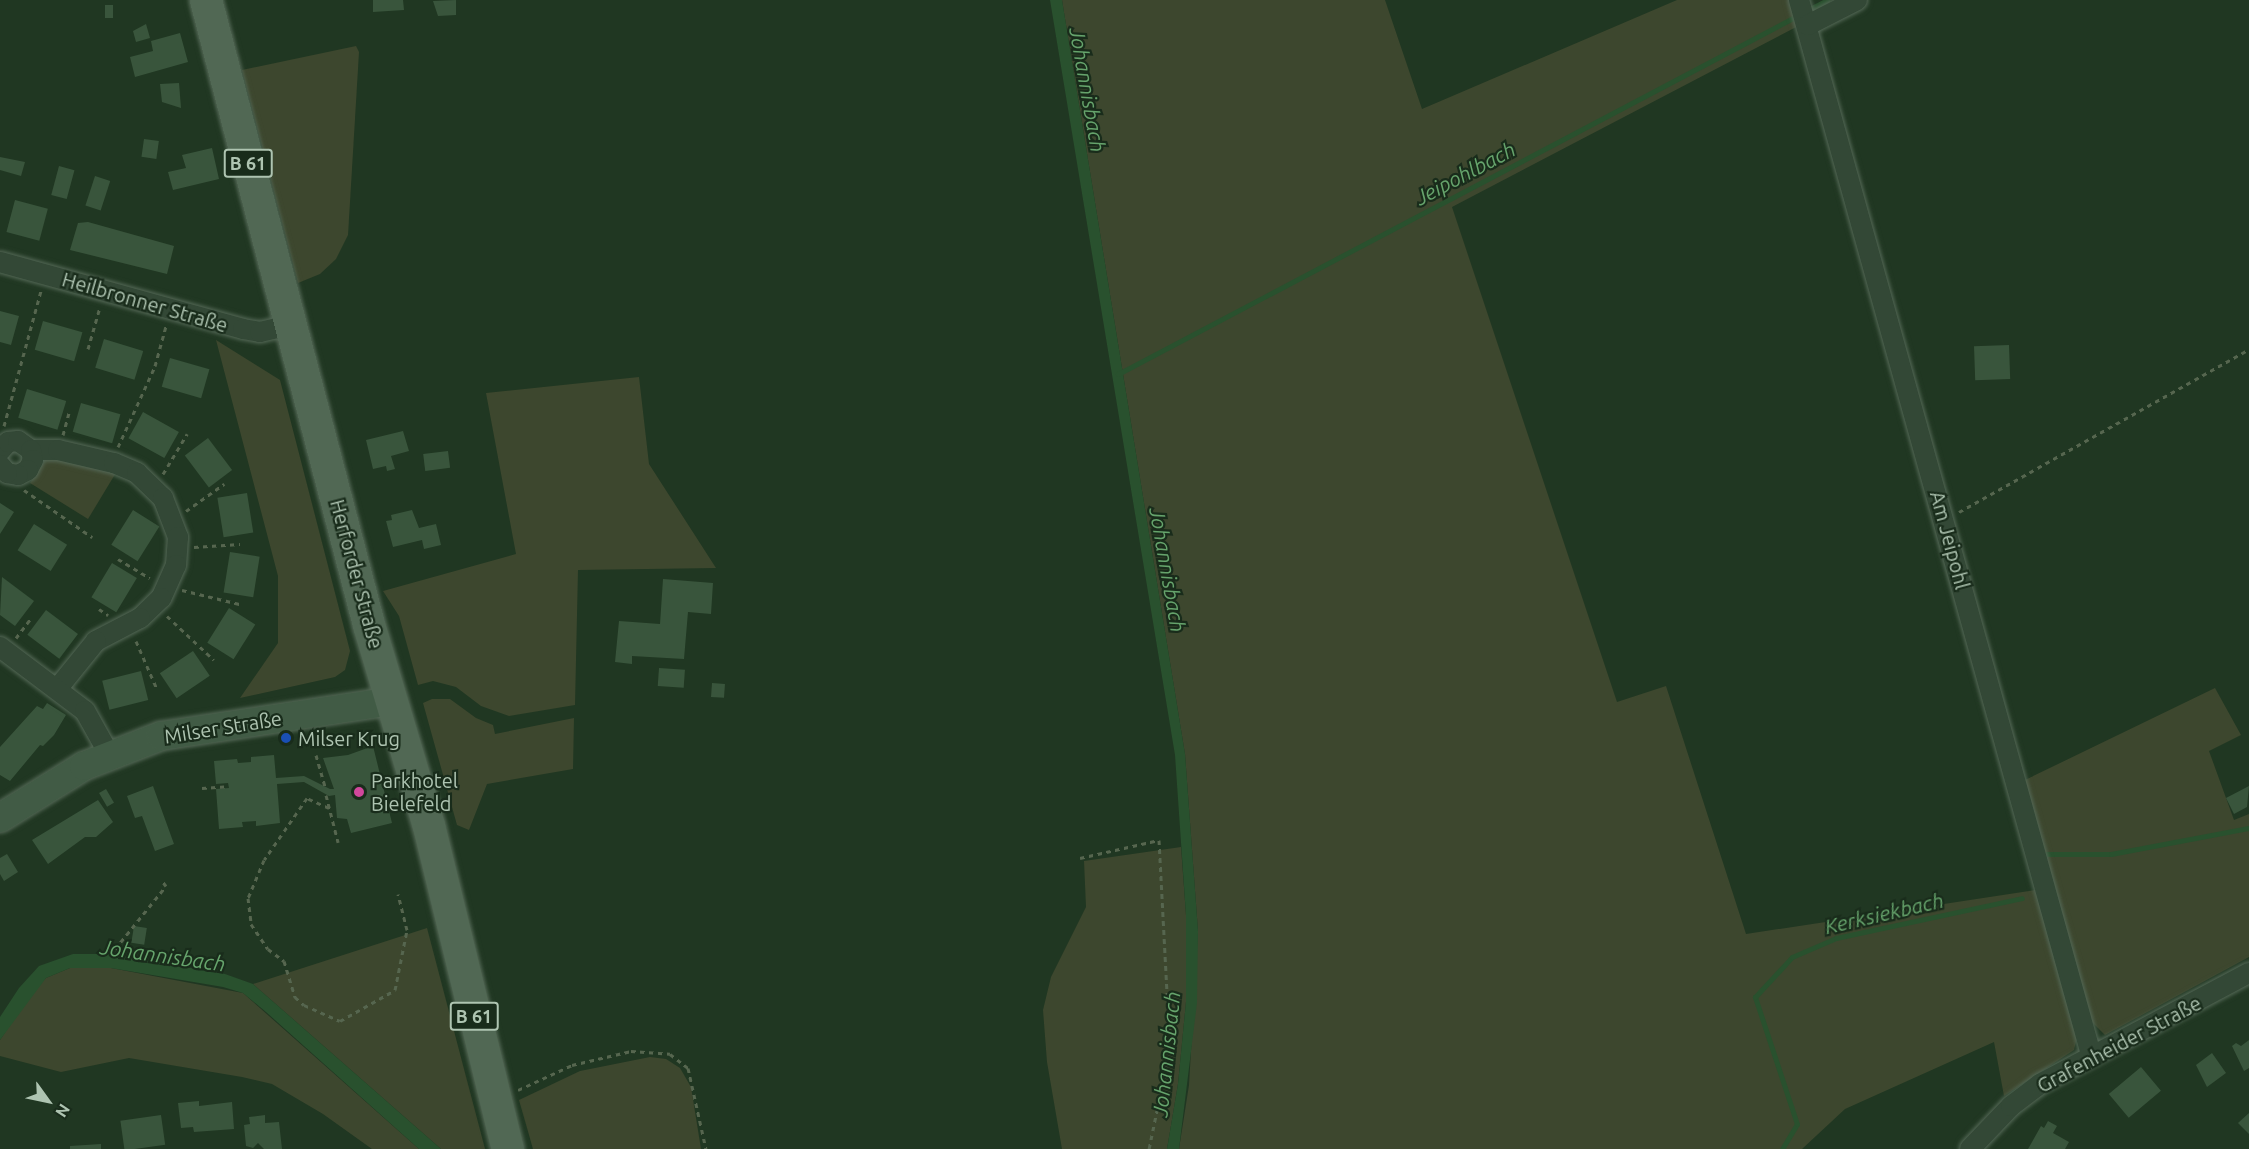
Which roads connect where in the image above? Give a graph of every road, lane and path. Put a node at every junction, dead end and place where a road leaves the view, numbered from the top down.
1 (206, 0) edge
2 (1799, 0) edge
3 (1857, 0) edge
4 (1808, 25) junction
5 (0, 262) edge
6 (46, 274) junction
7 (105, 291) junction
8 (171, 309) junction
9 (290, 325) junction
10 (88, 349) dead end
11 (2249, 350) edge
12 (187, 434) dead end
13 (4, 447) edge
14 (31, 450) junction
15 (114, 463) junction
16 (0, 465) edge
17 (18, 475) junction
18 (224, 484) dead end
19 (155, 488) junction
20 (174, 520) junction
21 (1944, 520) junction
22 (92, 537) dead end
23 (240, 544) dead end
24 (179, 548) junction
25 (118, 559) dead end
26 (163, 593) junction
27 (239, 604) dead end
28 (31, 618) dead end
29 (129, 624) junction
30 (3, 649) edge
31 (214, 660) dead end
32 (58, 688) junction
33 (157, 689) dead end
34 (393, 700) junction
35 (109, 754) junction
36 (316, 755) dead end
37 (228, 786) dead end
38 (324, 786) dead end
39 (202, 788) dead end
40 (326, 795) dead end
41 (329, 808) junction
42 (0, 818) edge
43 (338, 842) dead end
44 (1080, 858) dead end
45 (163, 882) dead end
46 (398, 894) dead end
47 (114, 949) dead end
48 (2249, 973) edge
49 (2091, 1054) junction
50 (495, 1101) junction
51 (508, 1149) edge
52 (706, 1149) edge
53 (1149, 1149) edge
54 (1970, 1149) edge

1 - 9 main road, Herforder Straße / B 61
2 - 4 street, Am Jeipohl
3 - 4 street
4 - 21 street, Am Jeipohl
5 - 6 street, Heilbronner Straße
6 - 7 street, Heilbronner Straße
6 - 13 path
7 - 8 street, Heilbronner Straße
7 - 10 path
8 - 9 street, Heilbronner Straße
8 - 15 path
9 - 34 main road, Herforder Straße / B 61
11 - 21 path
12 - 19 path
13 - 14 street
14 - 15 street
14 - 17 street
15 - 19 street
16 - 17 street
17 - 22 path
18 - 20 path
19 - 20 street
20 - 24 street
21 - 49 street, Am Jeipohl
23 - 24 path
24 - 26 street
25 - 26 path
26 - 27 path
26 - 29 street
26 - 31 path
28 - 30 path
29 - 32 street
29 - 33 path
30 - 32 street
32 - 35 street
34 - 35 main road, Milser Straße
34 - 50 main road, Herforder Straße / B 61
35 - 42 main road, Milser Straße
36 - 38 path
37 - 39 path
40 - 41 path
41 - 43 path
41 - 46 path
44 - 53 path
45 - 47 path
48 - 49 street, Grafenheider Straße
49 - 54 street, Grafenheider Straße
50 - 51 main road, Herforder Straße / B 61
50 - 52 path

